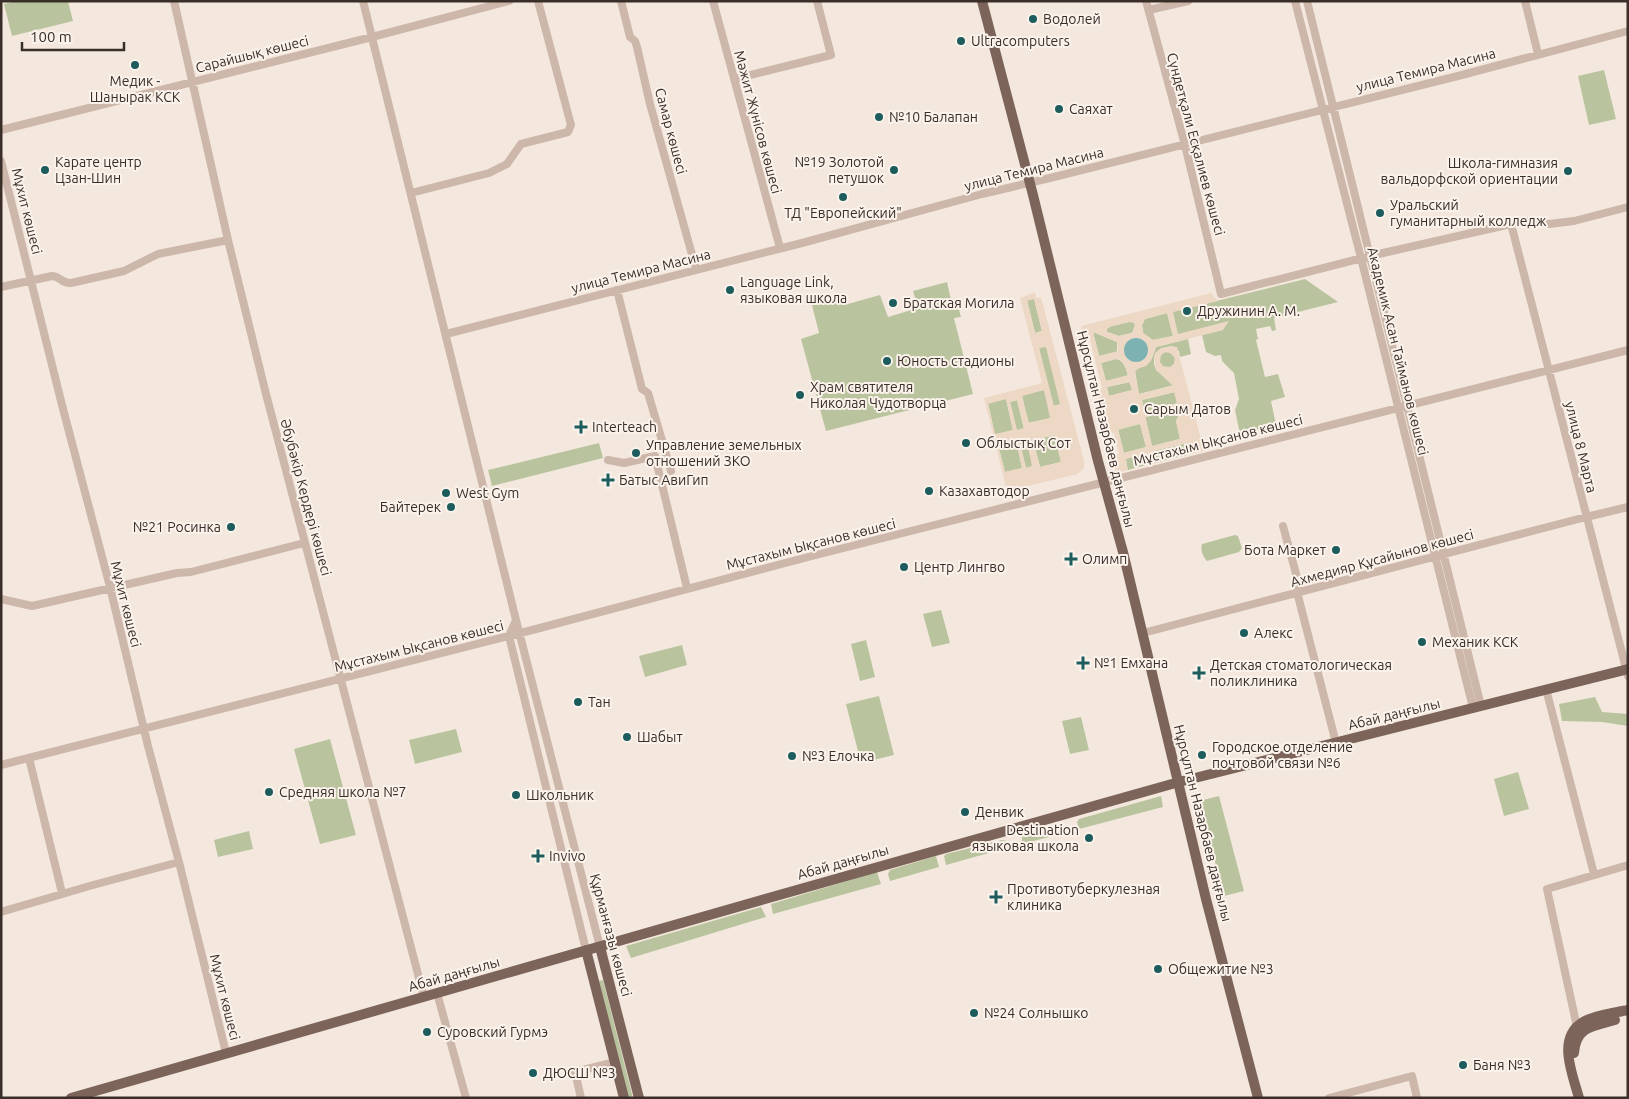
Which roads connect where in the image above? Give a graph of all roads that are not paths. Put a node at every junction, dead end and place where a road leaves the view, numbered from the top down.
1 (174, 1) edge
2 (363, 1) edge
3 (509, 1) edge
4 (538, 1) edge
5 (620, 1) edge
6 (713, 1) edge
7 (817, 1) edge
8 (982, 1) edge
9 (1146, 1) edge
10 (1188, 1) edge
11 (1295, 1) edge
12 (1307, 1) edge
13 (1525, 1) edge
14 (1149, 10) junction
15 (1627, 31) edge
16 (372, 38) junction
17 (1628, 41) edge
18 (1538, 54) junction
19 (734, 79) junction
20 (192, 82) junction
21 (1333, 106) junction
22 (1322, 109) junction
23 (1, 130) edge
24 (1185, 145) junction
25 (1, 161) edge
26 (1029, 183) junction
27 (411, 193) junction
28 (1628, 207) edge
29 (1511, 224) junction
30 (228, 240) junction
31 (780, 248) junction
32 (1370, 256) junction
33 (1361, 258) junction
34 (696, 269) junction
35 (32, 280) junction
36 (1, 286) edge
37 (617, 290) junction
38 (446, 334) junction
39 (1628, 350) edge
40 (1548, 370) junction
41 (1407, 406) junction
42 (1398, 408) junction
43 (608, 460) dead end
44 (671, 471) dead end
45 (1104, 482) junction
46 (1628, 507) edge
47 (1586, 517) junction
48 (1283, 526) dead end
49 (304, 543) junction
50 (1444, 554) junction
51 (1436, 557) junction
52 (110, 587) junction
53 (687, 588) junction
54 (1298, 592) junction
55 (1, 599) edge
56 (516, 620) junction
57 (520, 633) junction
58 (1143, 633) junction
59 (509, 636) junction
60 (1627, 671) edge
61 (341, 678) junction
62 (1546, 689) junction
63 (1477, 707) junction
64 (144, 729) junction
65 (1336, 743) junction
66 (29, 758) junction
67 (1, 765) edge
68 (1179, 782) junction
69 (179, 862) junction
70 (1628, 865) edge
71 (1594, 874) junction
72 (62, 894) junction
73 (1, 912) edge
74 (600, 947) junction
75 (586, 950) junction
76 (438, 993) junction
77 (424, 997) junction
78 (1628, 1010) edge
79 (1628, 1016) edge
80 (1579, 1030) junction
81 (226, 1053) junction
82 (615, 1062) junction
83 (71, 1098) edge
84 (466, 1098) edge
85 (580, 1098) edge
86 (624, 1098) edge
87 (638, 1098) edge
88 (1258, 1098) edge
89 (1329, 1098) edge
90 (1417, 1098) edge
91 (1579, 1098) edge
92 (1586, 1098) edge

1 - 20 street, Әбубәкір Кердері көшесі
2 - 16 street, Құрманғазы көшесі
3 - 16 street, Сарайшық көшесі
4 - 27 street
5 - 34 street, Самар көшесі
6 - 19 street, Мәжит Жүнісов көшесі
7 - 19 street
8 - 26 main road, Нұрсұлтан Назарбаев даңғылы
9 - 14 street, Сүндетқали Есқалиев көшесі
10 - 14 street
11 - 22 street, Академик Асан Тайманов көшесі
12 - 21 street, Академик Асан Тайманов көшесі
13 - 18 street
14 - 24 street, Сүндетқали Есқалиев көшесі
15 - 17 street
15 - 18 street, улица Темира Масина
16 - 20 street, Сарайшық көшесі
16 - 27 street, Құрманғазы көшесі
18 - 21 street, улица Темира Масина
19 - 31 street, Мәжит Жүнісов көшесі
20 - 23 street, Сарайшық көшесі
20 - 30 street, Әбубәкір Кердері көшесі
21 - 22 street, улица Темира Масина
21 - 32 street, Академик Асан Тайманов көшесі
22 - 24 street, улица Темира Масина
22 - 33 street, Академик Асан Тайманов көшесі
24 - 26 street, улица Темира Масина
24 - 33 street, Сүндетқали Есқалиев көшесі
25 - 35 street, Мұхит көшесі
26 - 31 street, улица Темира Масина
26 - 45 main road, Нұрсұлтан Назарбаев даңғылы
27 - 38 street, Құрманғазы көшесі
28 - 29 street
29 - 32 street
29 - 40 street, улица 8 Марта
30 - 35 street
30 - 49 street, Әбубәкір Кердері көшесі
31 - 34 street, улица Темира Масина
32 - 33 street
32 - 41 street, Академик Асан Тайманов көшесі
33 - 42 street, Академик Асан Тайманов көшесі
34 - 37 street, улица Темира Масина
35 - 36 street
35 - 52 street, Мұхит көшесі
37 - 38 street, улица Темира Масина
37 - 44 street
38 - 56 street, Құрманғазы көшесі
39 - 40 street, Мұстахым Ықсанов көшесі
40 - 41 street, Мұстахым Ықсанов көшесі
40 - 47 street, улица 8 Марта
41 - 42 street, Мұстахым Ықсанов көшесі
41 - 50 street, Академик Асан Тайманов көшесі
42 - 45 street, Мұстахым Ықсанов көшесі
42 - 51 street, Академик Асан Тайманов көшесі
43 - 53 street
45 - 53 street, Мұстахым Ықсанов көшесі
45 - 58 main road, Нұрсұлтан Назарбаев даңғылы
46 - 47 street, Ахмедияр Құсайынов көшесі
47 - 50 street, Ахмедияр Құсайынов көшесі
47 - 60 street, улица 8 Марта
48 - 54 street
49 - 52 street
49 - 61 street, Әбубәкір Кердері көшесі
50 - 51 street, Ахмедияр Құсайынов көшесі
50 - 63 street, Академик Асан Тайманов көшесі
51 - 54 street, Ахмедияр Құсайынов көшесі
51 - 63 street, Академик Асан Тайманов көшесі
52 - 55 street
52 - 64 street, Мұхит көшесі
53 - 57 street, Мұстахым Ықсанов көшесі
54 - 58 street, Ахмедияр Құсайынов көшесі
54 - 65 street
56 - 57 street, Құрманғазы көшесі
56 - 59 street
57 - 59 street, Мұстахым Ықсанов көшесі
57 - 74 street, Құрманғазы көшесі
58 - 68 main road, Нұрсұлтан Назарбаев даңғылы
59 - 61 street, Мұстахым Ықсанов көшесі
59 - 75 street
60 - 62 main road, Абай даңғылы
61 - 64 street, Мұстахым Ықсанов көшесі
61 - 77 street, Әбубәкір Кердері көшесі
62 - 63 main road, Абай даңғылы
62 - 71 street
63 - 65 main road, Абай даңғылы
64 - 66 street, Мұстахым Ықсанов көшесі
64 - 69 street, Мұхит көшесі
65 - 68 main road, Абай даңғылы
66 - 67 street, Мұстахым Ықсанов көшесі
66 - 72 street
68 - 74 main road, Абай даңғылы
68 - 88 main road, Нұрсұлтан Назарбаев даңғылы
69 - 72 street
69 - 81 street, Мұхит көшесі
70 - 71 street
71 - 80 street
72 - 73 street
74 - 75 main road, Абай даңғылы
74 - 87 main road, Құрманғазы көшесі
75 - 76 main road, Абай даңғылы
75 - 82 main road, Құрманғазы көшесі
76 - 77 main road, Абай даңғылы
76 - 84 street
77 - 81 main road, Абай даңғылы
78 - 80 main road
79 - 80 main road
80 - 91 main road
80 - 92 main road
81 - 83 main road, Абай даңғылы
82 - 85 street
82 - 86 main road, Құрманғазы көшесі
89 - 90 street

